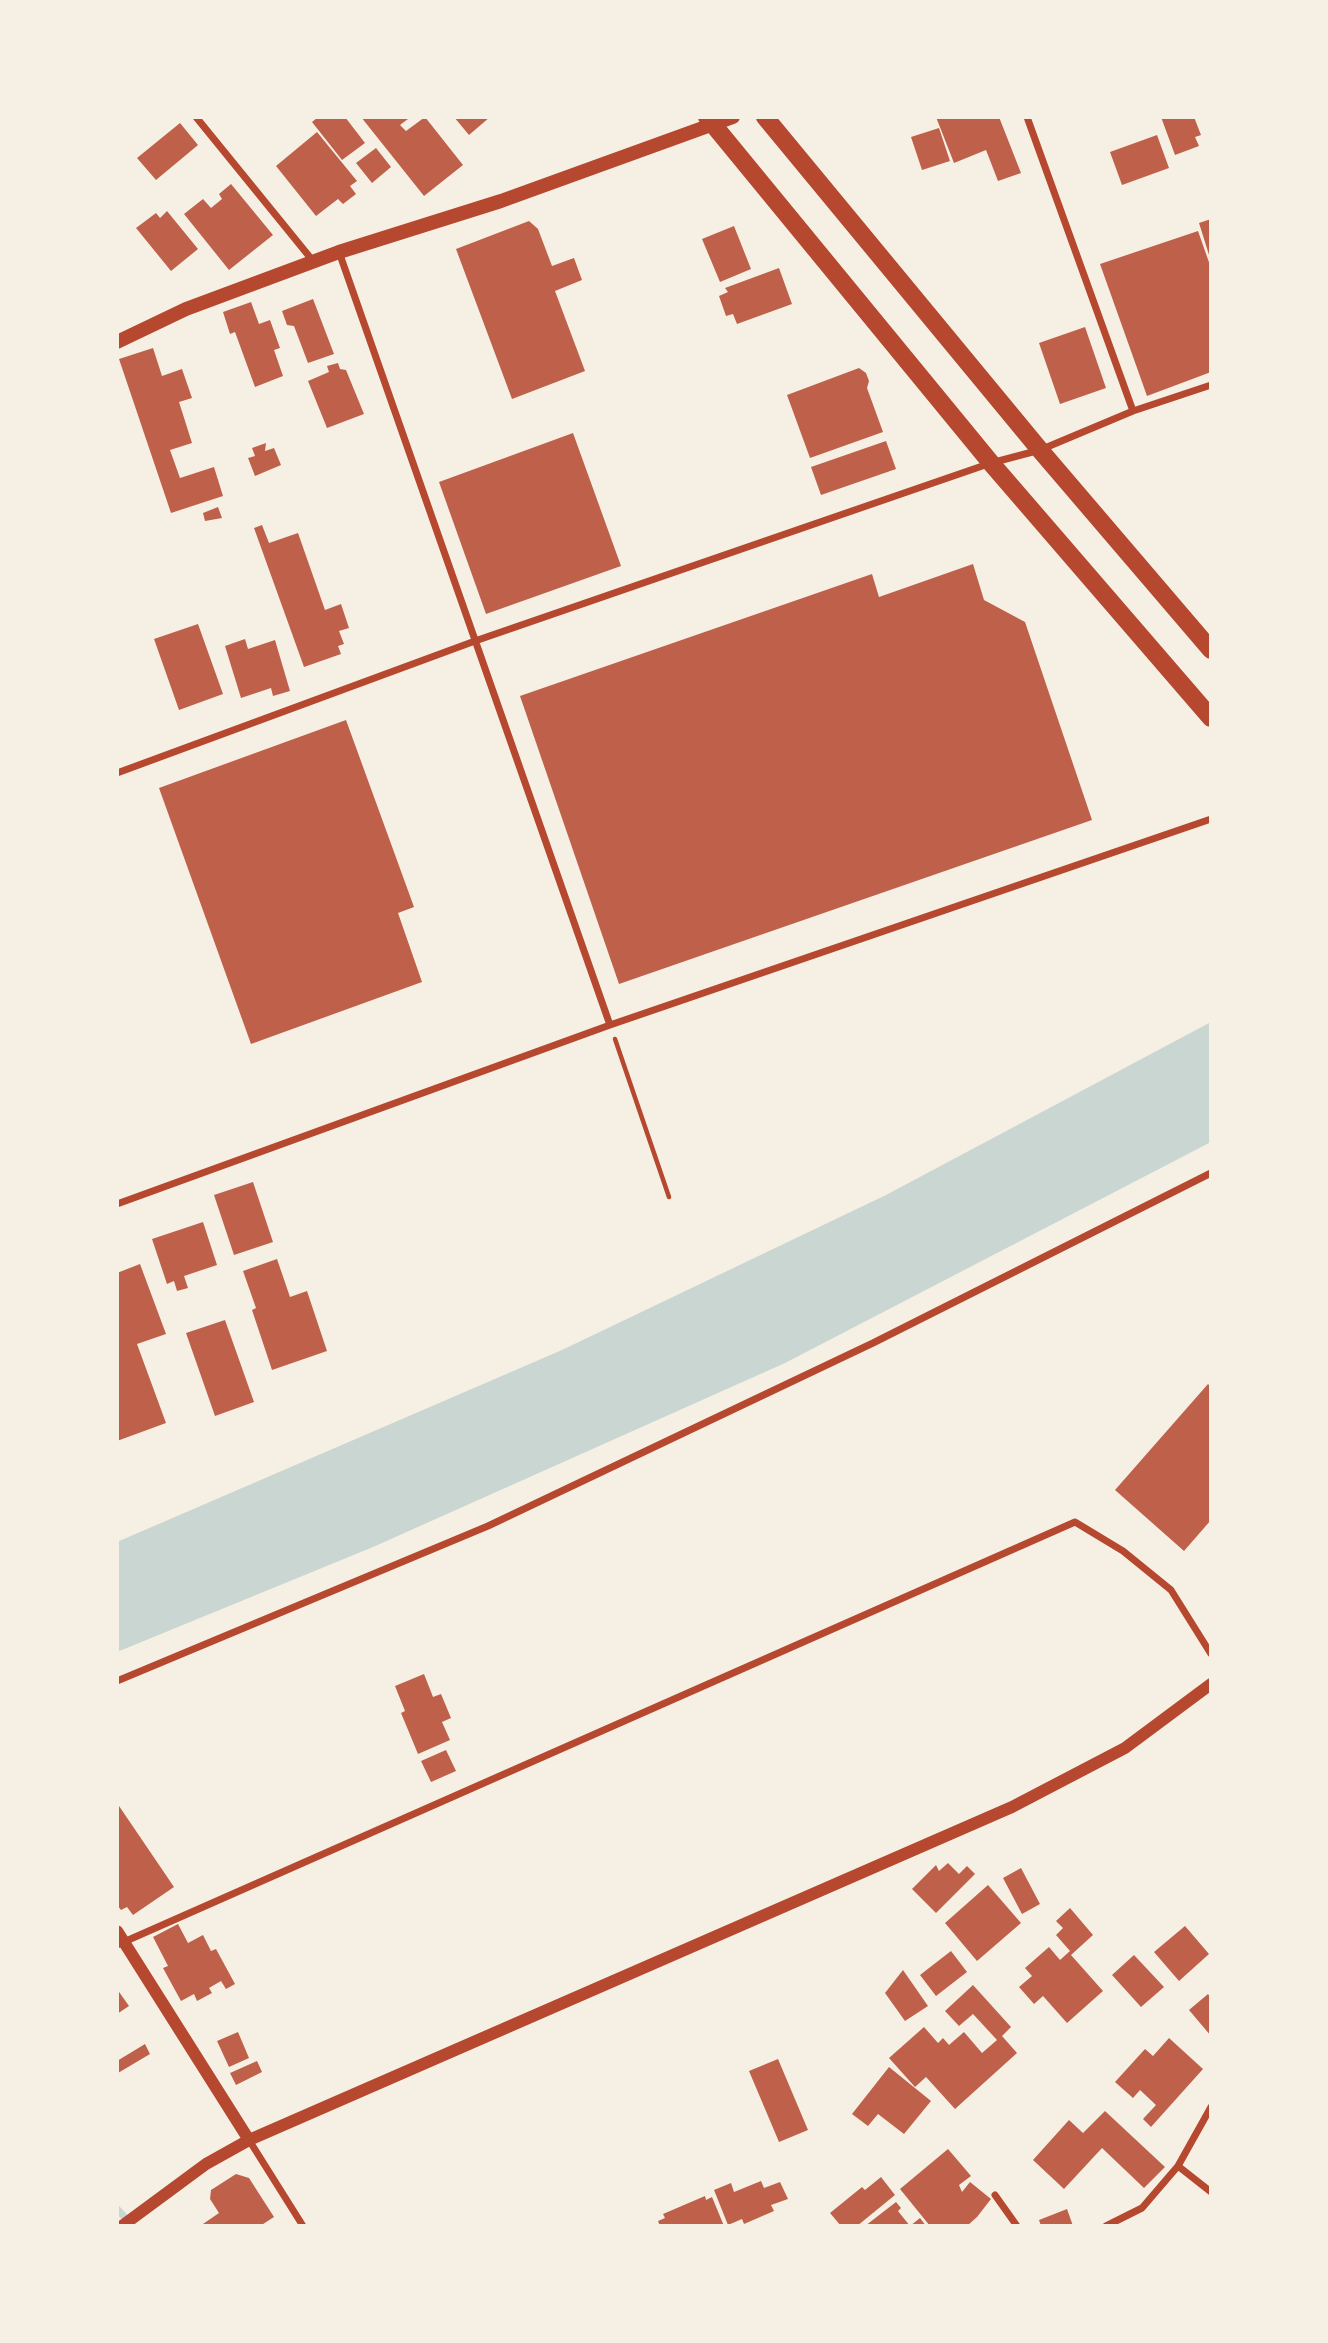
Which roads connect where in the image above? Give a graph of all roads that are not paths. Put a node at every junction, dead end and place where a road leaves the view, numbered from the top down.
1 (197, 117) edge
2 (733, 117) edge
3 (765, 117) edge
4 (1027, 117) edge
5 (710, 121) edge
6 (339, 252) junction
7 (314, 262) junction
8 (117, 342) edge
9 (1211, 384) edge
10 (1133, 411) junction
11 (1040, 450) junction
12 (991, 463) junction
13 (475, 641) junction
14 (1211, 650) edge
15 (1211, 718) edge
16 (117, 773) edge
17 (1211, 819) edge
18 (610, 1025) junction
19 (1211, 1173) edge
20 (117, 1204) edge
21 (1211, 1654) edge
22 (117, 1681) edge
23 (1211, 1684) edge
24 (119, 1939) edge
25 (1211, 2107) edge
26 (249, 2140) junction
27 (1178, 2166) junction
28 (1211, 2192) edge
29 (995, 2195) dead end
30 (122, 2226) edge
31 (303, 2226) edge
32 (1017, 2226) edge
33 (1106, 2226) edge

1 - 7 street
2 - 5 main road
3 - 11 highway
4 - 10 street
5 - 6 main road
5 - 12 highway
6 - 7 main road
6 - 13 street
7 - 8 main road
9 - 10 street
10 - 11 street
11 - 12 street
11 - 14 highway
12 - 13 street
12 - 15 highway
13 - 16 street
13 - 18 street
17 - 18 street
18 - 20 street
19 - 22 street
21 - 24 street
23 - 26 street
24 - 26 street
25 - 27 street
26 - 30 street
26 - 31 street
27 - 28 street
27 - 33 street
29 - 32 street

